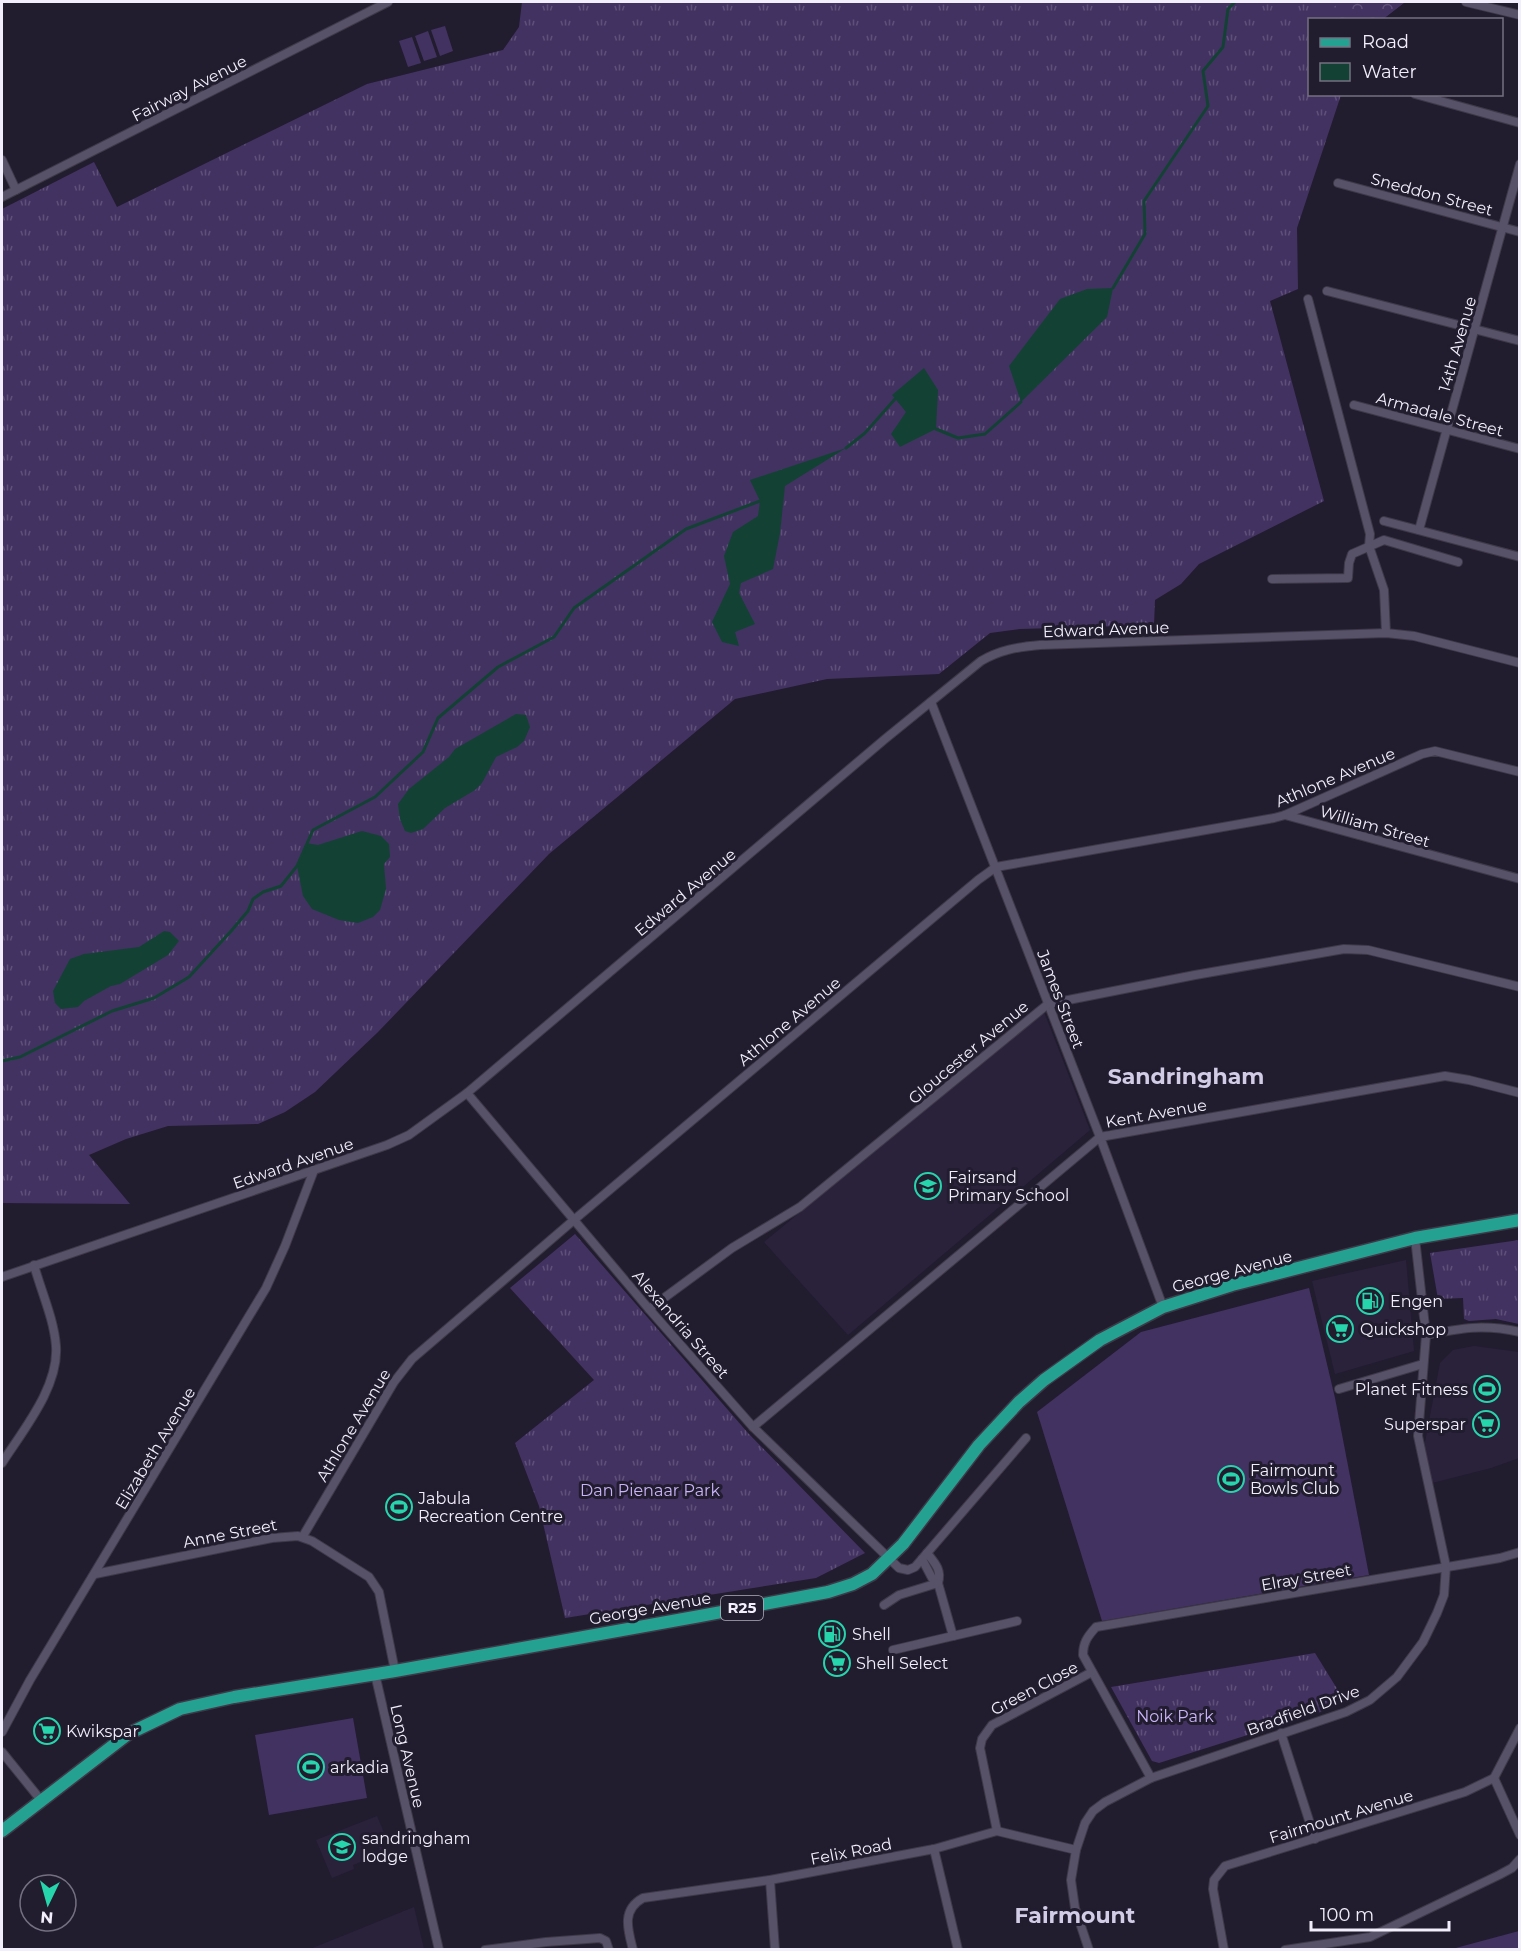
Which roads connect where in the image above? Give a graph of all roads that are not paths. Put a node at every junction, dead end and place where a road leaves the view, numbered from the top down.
1 (388, 2) edge
2 (1466, 2) edge
3 (1520, 15) edge
4 (1422, 96) edge
5 (1520, 123) edge
6 (2, 160) edge
7 (1520, 164) edge
8 (1338, 183) dead end
9 (16, 190) junction
10 (2, 197) edge
11 (1502, 227) junction
12 (1520, 232) edge
13 (1327, 291) dead end
14 (1308, 299) dead end
15 (1475, 329) junction
16 (1520, 341) edge
17 (1354, 405) dead end
18 (1447, 429) junction
19 (1520, 449) edge
20 (1384, 521) dead end
21 (1419, 531) junction
22 (1370, 546) junction
23 (1520, 557) edge
24 (1458, 562) dead end
25 (1272, 579) dead end
26 (1386, 633) junction
27 (1520, 663) edge
28 (931, 702) junction
29 (1520, 772) edge
30 (1285, 815) junction
31 (996, 867) junction
32 (1520, 879) edge
33 (1520, 987) edge
34 (1048, 1004) junction
35 (467, 1093) junction
36 (1520, 1093) edge
37 (1100, 1137) junction
38 (314, 1170) junction
39 (575, 1219) junction
40 (1520, 1220) edge
41 (1520, 1228) edge
42 (1413, 1242) junction
43 (34, 1265) junction
44 (2, 1277) edge
45 (1163, 1307) junction
46 (649, 1310) junction
47 (1520, 1332) edge
48 (1426, 1335) junction
49 (1423, 1364) junction
50 (1339, 1389) dead end
51 (753, 1427) junction
52 (1026, 1438) dead end
53 (2, 1463) edge
54 (303, 1536) junction
55 (1520, 1552) edge
56 (925, 1556) junction
57 (890, 1558) junction
58 (1446, 1566) junction
59 (95, 1574) junction
60 (938, 1583) junction
61 (884, 1605) dead end
62 (1017, 1621) dead end
63 (1096, 1627) joint
64 (953, 1636) junction
65 (893, 1650) dead end
66 (395, 1671) junction
67 (1092, 1672) junction
68 (375, 1674) junction
69 (1520, 1728) edge
70 (2, 1732) edge
71 (1281, 1733) junction
72 (2, 1752) edge
73 (1151, 1778) junction
74 (1494, 1778) junction
75 (40, 1799) junction
76 (2, 1831) edge
77 (997, 1831) junction
78 (1520, 1835) edge
79 (1315, 1839) junction
80 (934, 1849) junction
81 (1076, 1850) junction
82 (1520, 1859) edge
83 (770, 1880) junction
84 (439, 1950) edge
85 (484, 1950) edge
86 (609, 1950) edge
87 (633, 1950) edge
88 (775, 1950) edge
89 (958, 1950) edge
90 (1089, 1950) edge
91 (1224, 1950) edge
92 (1285, 1950) edge

1 - 9 street, Fairway Avenue
2 - 3 street
4 - 5 street
6 - 9 street
7 - 11 street, 14th Avenue
8 - 11 street, Sneddon Street
9 - 10 street, Fairway Avenue
11 - 12 street, Sneddon Street
11 - 15 street, 14th Avenue
13 - 15 street
14 - 22 street
15 - 16 street
15 - 18 street, 14th Avenue
17 - 18 street, Armadale Street
18 - 19 street, Armadale Street
18 - 21 street, 14th Avenue
20 - 21 street
21 - 23 street
22 - 24 street
22 - 25 street
22 - 26 street
26 - 27 street, Edward Avenue
26 - 28 street, Edward Avenue
28 - 31 street, James Street
28 - 35 street, Edward Avenue
29 - 30 street, Athlone Avenue
30 - 31 street, Athlone Avenue
30 - 32 street, William Street
31 - 34 street, James Street
31 - 39 street, Athlone Avenue
33 - 34 street, Gloucester Avenue
34 - 37 street, James Street
34 - 46 street, Gloucester Avenue
35 - 38 street, Edward Avenue
35 - 39 street, Alexandria Street
36 - 37 street, Kent Avenue
37 - 45 street, James Street
37 - 51 street, Kent Avenue
38 - 43 street, Edward Avenue
38 - 59 street, Elizabeth Avenue
39 - 46 street, Alexandria Street
39 - 54 street, Athlone Avenue
40 - 42 main road, George Avenue / R25
41 - 42 main road, George Avenue / R25
42 - 45 main road, George Avenue / R25
42 - 48 street, Bradfield Drive
43 - 44 street, Edward Avenue
43 - 53 street
45 - 57 main road, George Avenue / R25
46 - 51 street, Alexandria Street
47 - 48 street
48 - 49 street, Bradfield Drive
49 - 50 street
49 - 58 street, Bradfield Drive
51 - 57 street, Alexandria Street
52 - 56 street
54 - 59 street, Anne Street
54 - 66 street, Anne Street
55 - 58 street, Elray Street
56 - 57 street
56 - 60 street
57 - 66 main road, George Avenue / R25
58 - 63 street, Elray Street
58 - 71 street, Bradfield Drive
59 - 70 street, Elizabeth Avenue
60 - 61 street
60 - 64 street
62 - 64 street
63 - 67 street, Green Close
64 - 65 street
66 - 68 main road, George Avenue / R25
67 - 73 street, Green Close
67 - 77 street, Green Close
68 - 75 main road, George Avenue / R25
68 - 84 street, Long Avenue
69 - 74 street
71 - 73 street, Bradfield Drive
71 - 79 street
72 - 75 street
73 - 81 street, Bradfield Drive
74 - 78 street
74 - 79 street, Fairmount Avenue
75 - 76 main road, George Avenue / R25
77 - 80 street, Felix Road
77 - 81 street, Felix Road
79 - 91 street, Fairmount Avenue
80 - 83 street, Felix Road
80 - 89 street
81 - 90 street, Bradfield Drive
82 - 92 street
83 - 87 street, Felix Road
83 - 88 street
85 - 86 street

